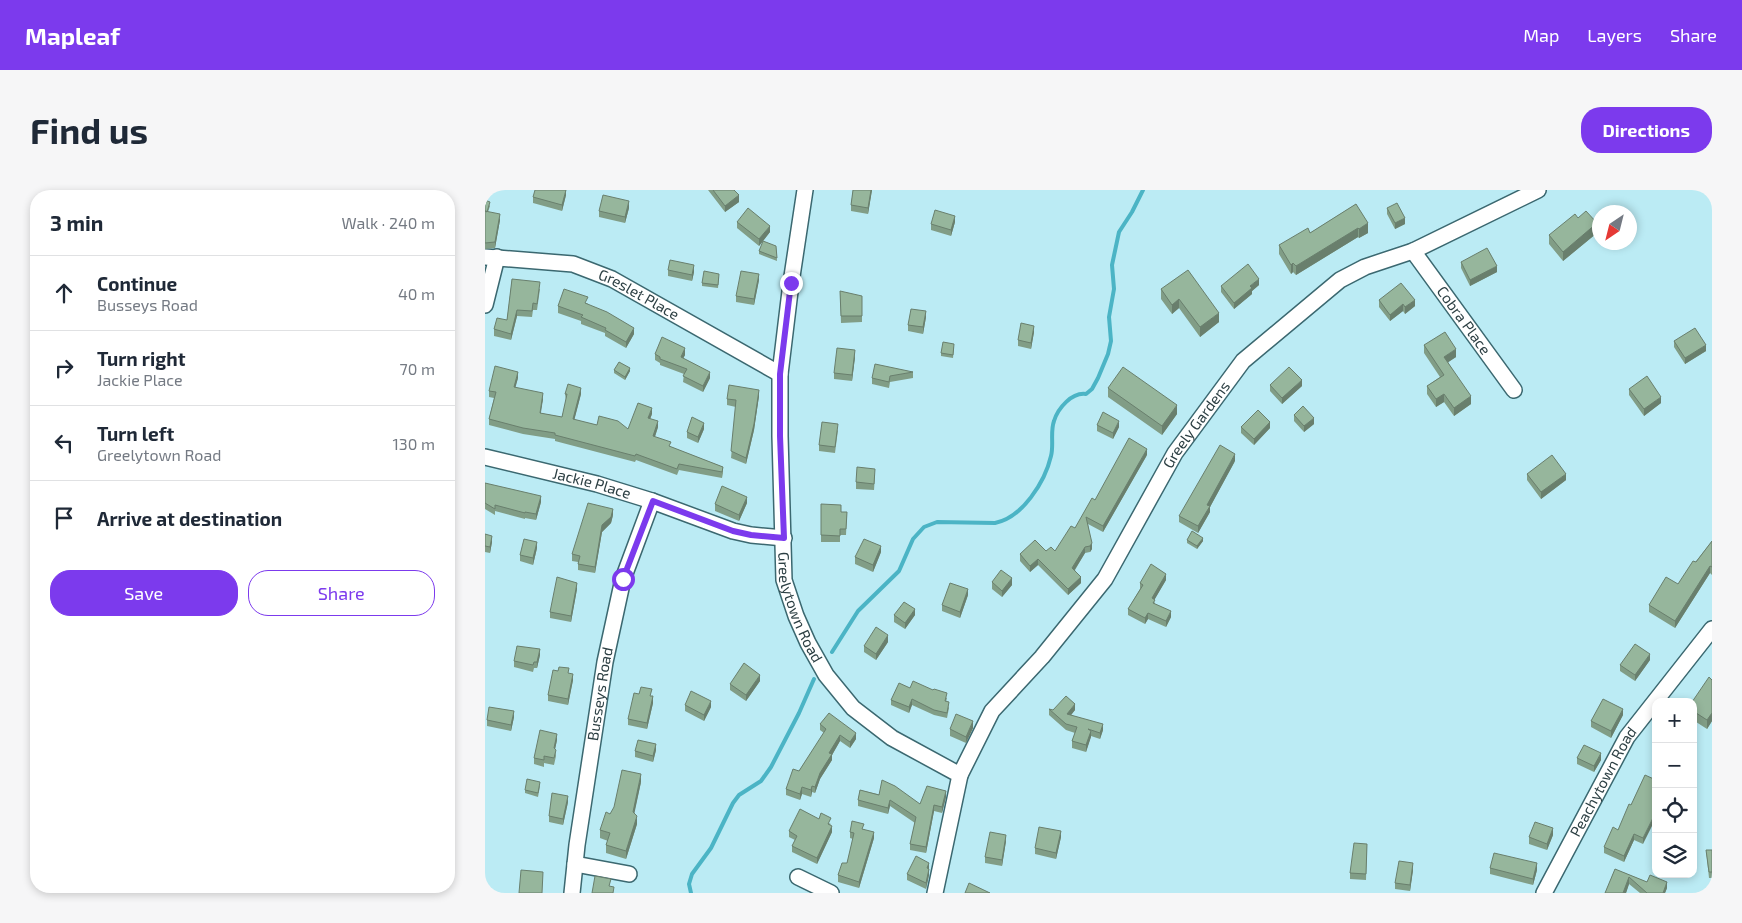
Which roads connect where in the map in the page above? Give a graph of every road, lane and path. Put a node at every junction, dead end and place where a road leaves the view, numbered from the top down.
1 (1538, 190) edge
2 (801, 193) edge
3 (1413, 251) junction
4 (491, 257) edge
5 (485, 305) edge
6 (780, 374) junction
7 (1514, 390) dead end
8 (485, 457) edge
9 (653, 501) junction
10 (784, 538) junction
11 (1712, 629) edge
12 (960, 775) junction
13 (575, 864) junction
14 (629, 874) dead end
15 (798, 877) dead end
16 (572, 893) edge
17 (831, 893) edge
18 (935, 893) edge
19 (1544, 893) edge

1 - 3 street, Greely Gardens
2 - 6 street, Greelytown Road
3 - 7 street, Cobra Place
3 - 12 street, Greely Gardens
4 - 5 street
4 - 6 street, Greslet Place
6 - 10 street, Greelytown Road
8 - 9 street, Jackie Place
9 - 10 street, Jackie Place
9 - 13 street, Busseys Road
10 - 12 street, Greelytown Road
11 - 19 street, Peachytown Road
12 - 18 street
13 - 14 street
13 - 16 street, Busseys Road
15 - 17 street

